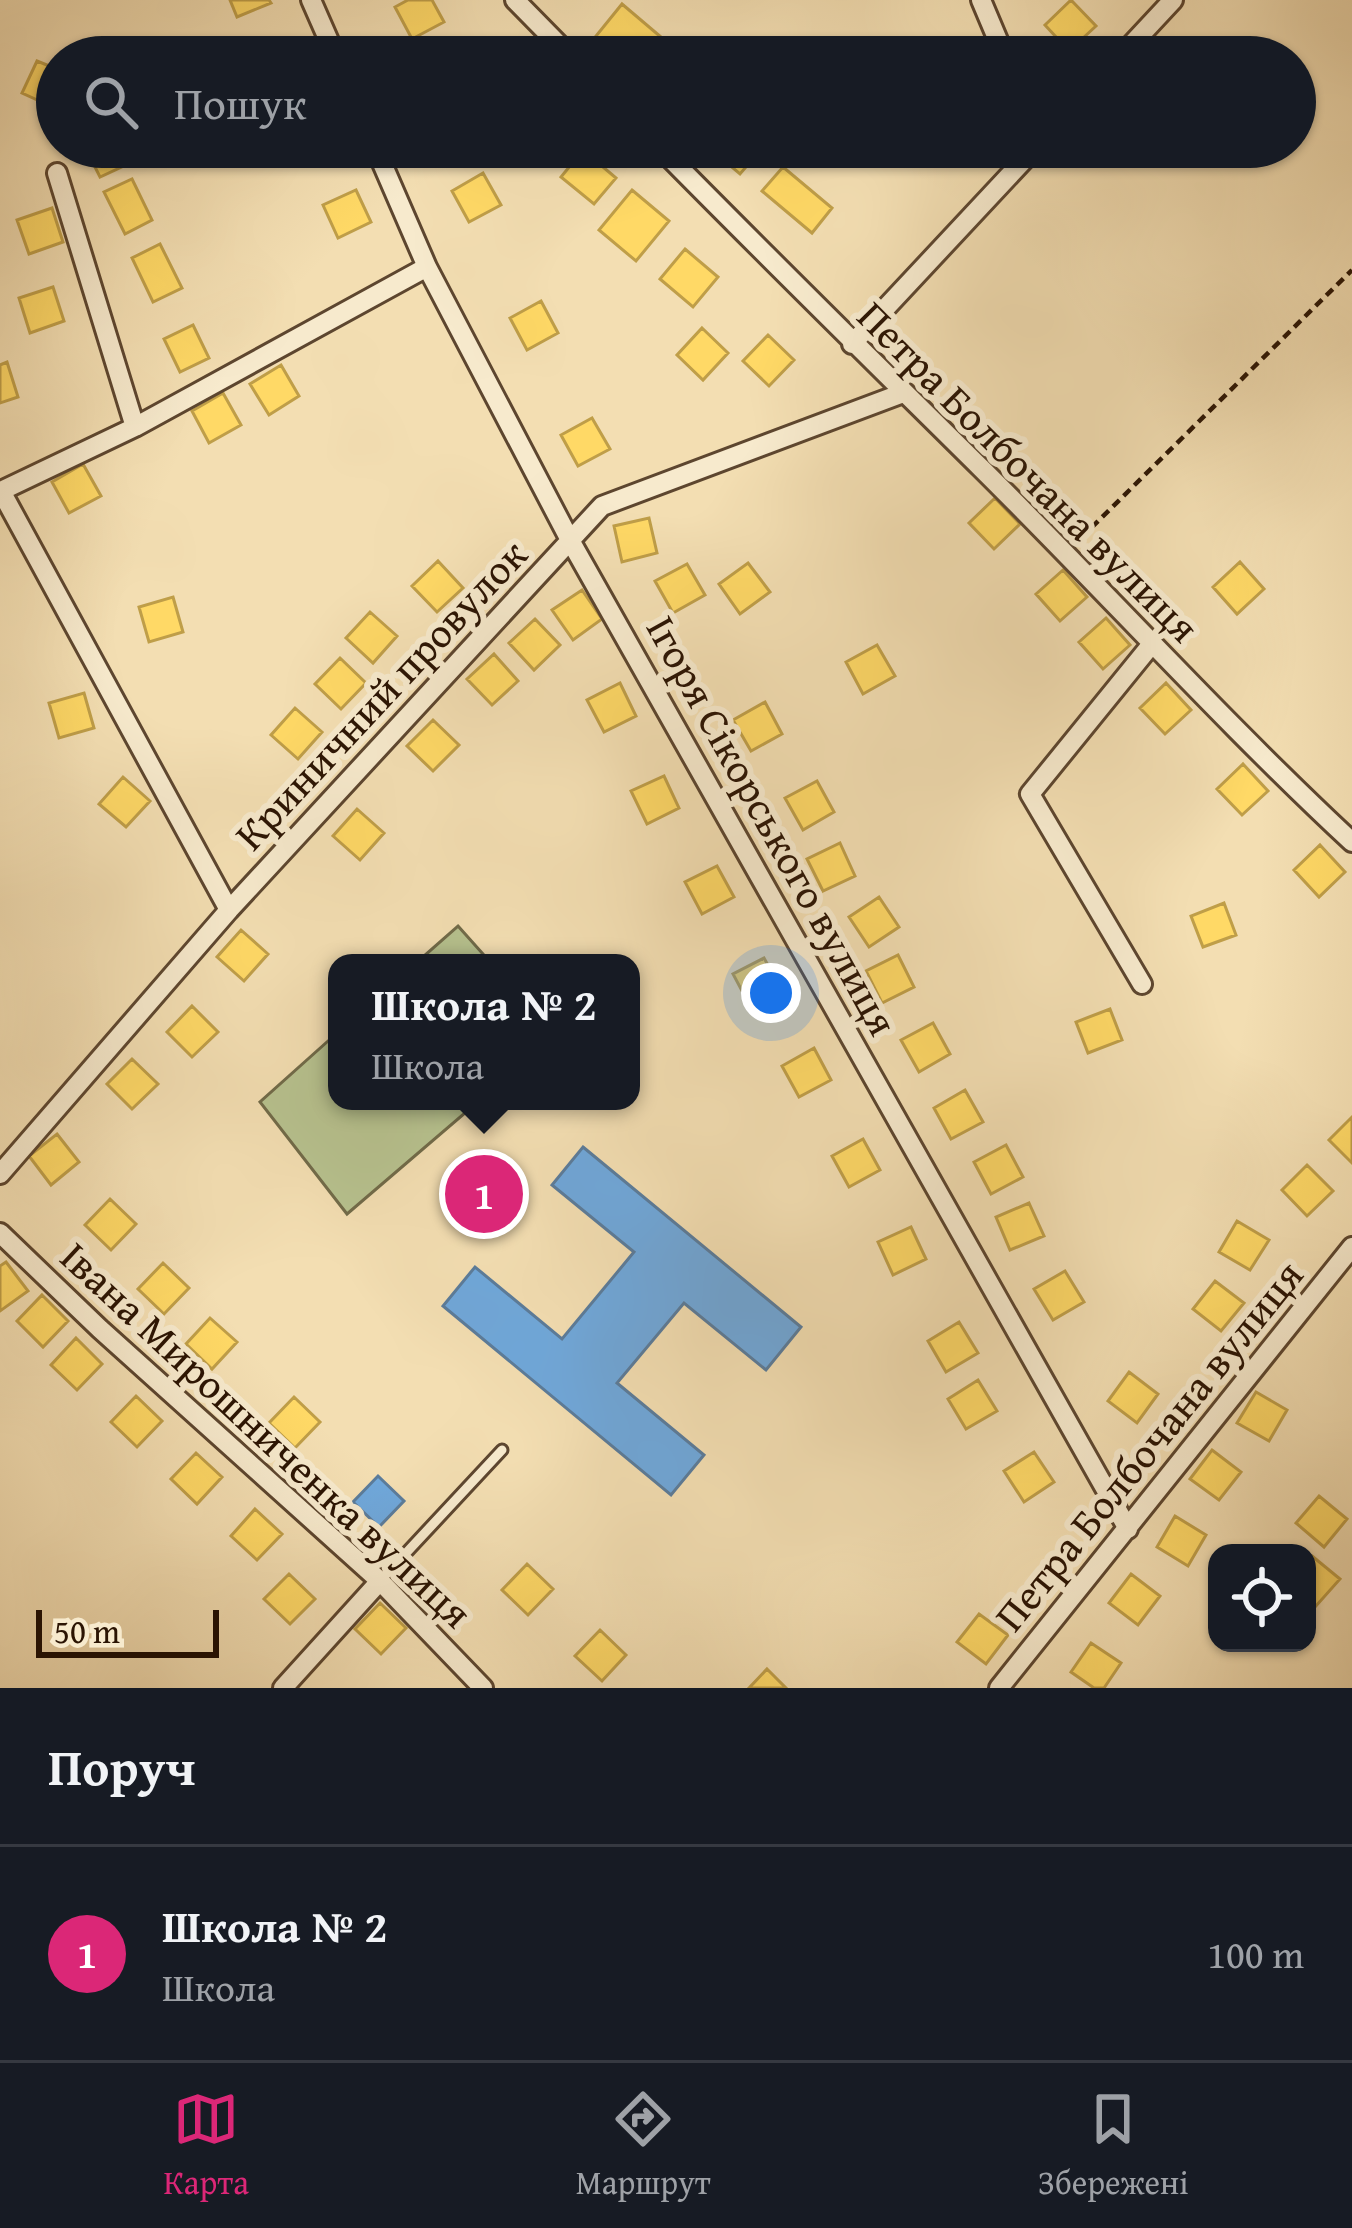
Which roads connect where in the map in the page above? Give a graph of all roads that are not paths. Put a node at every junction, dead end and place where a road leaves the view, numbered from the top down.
1 (310, 0) edge
2 (515, 0) edge
3 (981, 0) edge
4 (1173, 0) edge
5 (326, 36) edge
6 (550, 36) edge
7 (996, 36) edge
8 (1140, 36) edge
9 (384, 168) edge
10 (680, 168) edge
11 (1016, 168) edge
12 (57, 172) dead end
13 (428, 268) junction
14 (852, 344) junction
15 (903, 393) junction
16 (135, 427) junction
17 (572, 542) junction
18 (1151, 645) junction
19 (1352, 842) edge
20 (229, 910) junction
21 (1142, 984) dead end
22 (0, 1174) edge
23 (0, 1233) edge
24 (1352, 1246) edge
25 (502, 1450) dead end
26 (1128, 1529) junction
27 (380, 1580) junction
28 (283, 1688) edge
29 (483, 1688) edge
30 (999, 1688) edge

1 - 5 street
2 - 6 street
3 - 7 street
4 - 8 street
9 - 13 street, Ігоря Сікорського вулиця
10 - 14 street, Петра Болбочана вулиця
11 - 14 street
12 - 16 street
13 - 16 street
13 - 17 street, Ігоря Сікорського вулиця
14 - 15 street, Петра Болбочана вулиця
15 - 17 street, Криничний провулок
15 - 18 street, Петра Болбочана вулиця
16 - 20 street
17 - 20 street, Криничний провулок
17 - 26 street, Ігоря Сікорського вулиця
18 - 19 street, Петра Болбочана вулиця
18 - 21 street
20 - 22 street, Криничний провулок
23 - 27 street, Івана Мирошниченка вулиця
24 - 26 street, Петра Болбочана вулиця
25 - 27 lane
26 - 30 street, Петра Болбочана вулиця
27 - 28 street
27 - 29 street, Івана Мирошниченка вулиця

